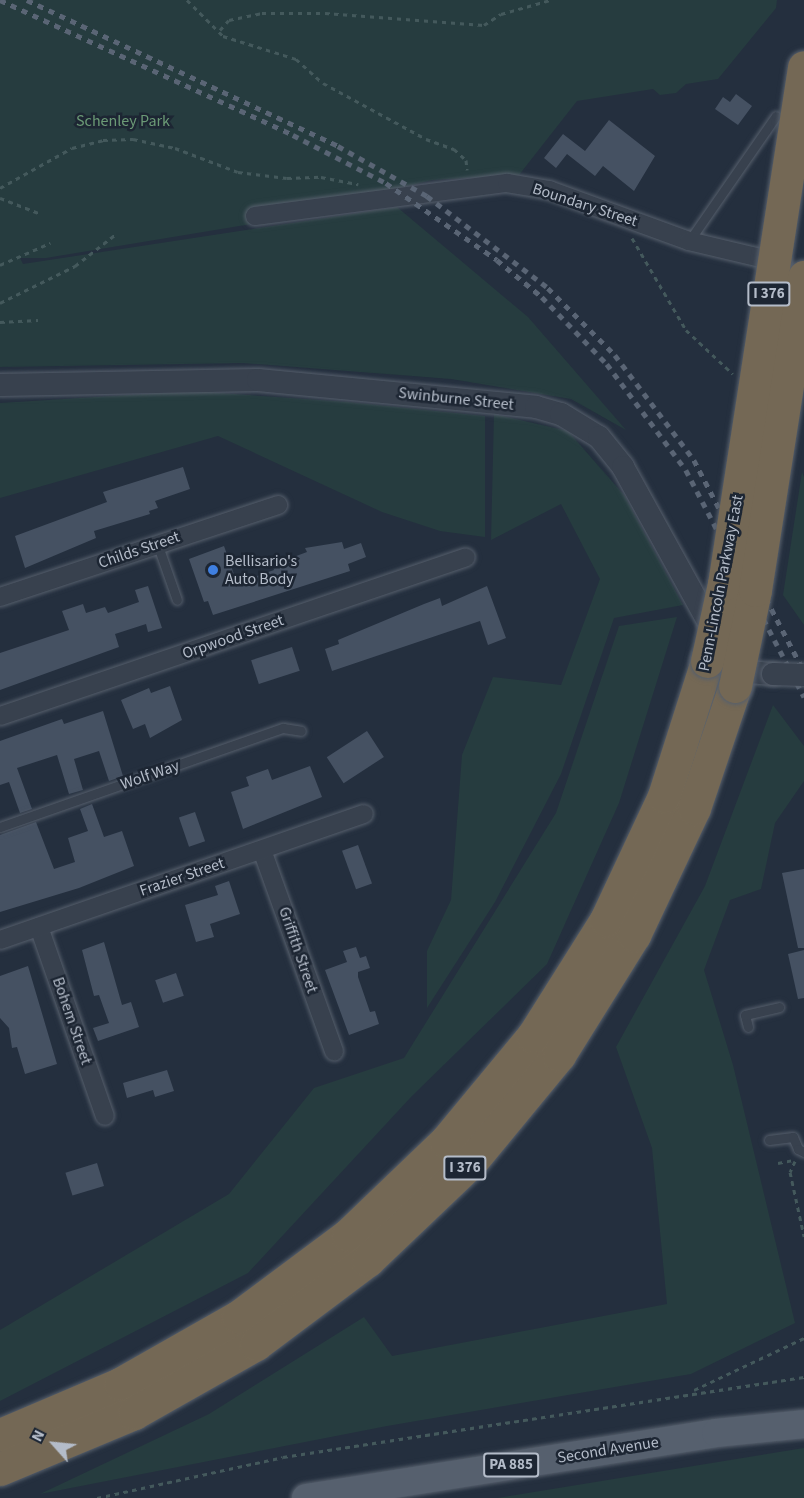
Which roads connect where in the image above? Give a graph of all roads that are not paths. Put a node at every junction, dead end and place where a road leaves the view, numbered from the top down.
1 (804, 67) edge
2 (776, 116) dead end
3 (255, 216) dead end
4 (689, 241) junction
5 (804, 269) edge
6 (804, 277) edge
7 (0, 385) edge
8 (278, 505) dead end
9 (157, 543) junction
10 (466, 557) dead end
11 (0, 597) edge
12 (177, 600) dead end
13 (804, 675) edge
14 (0, 716) edge
15 (302, 731) dead end
16 (364, 814) dead end
17 (0, 827) edge
18 (262, 850) junction
19 (39, 927) junction
20 (0, 940) edge
21 (779, 1007) dead end
22 (747, 1027) dead end
23 (334, 1051) dead end
24 (105, 1116) dead end
25 (769, 1140) dead end
26 (804, 1152) edge
27 (804, 1424) edge
28 (0, 1435) edge
29 (0, 1469) edge
30 (311, 1498) edge

1 - 28 highway, Penn-Lincoln Parkway East / I 376, bridge
2 - 4 lane
3 - 4 street, Boundary Street
4 - 5 street, Boundary Street
6 - 29 highway, Penn-Lincoln Parkway East / I 376, bridge
7 - 13 street, Swinburne Street, bridge
8 - 9 street, Childs Street
9 - 11 street, Childs Street
9 - 12 lane
10 - 14 street, Orpwood Street
15 - 17 lane, Wolf Way
16 - 18 street, Frazier Street
18 - 19 street, Frazier Street
18 - 23 street, Griffith Street
19 - 20 street, Frazier Street
19 - 24 street, Bohem Street
21 - 22 lane
25 - 26 lane
27 - 30 main road, Second Avenue / PA 885

